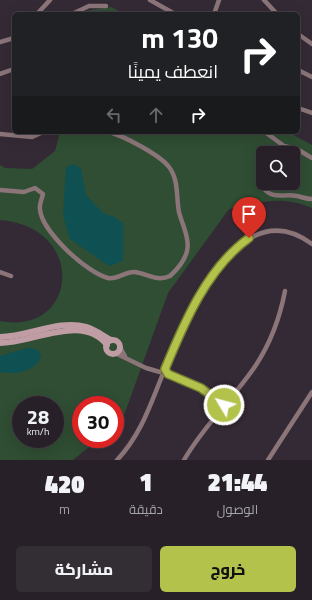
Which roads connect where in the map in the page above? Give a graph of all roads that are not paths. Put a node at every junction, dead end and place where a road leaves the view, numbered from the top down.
1 (50, 0) edge
2 (150, 0) edge
3 (219, 0) edge
4 (264, 0) edge
5 (106, 6) dead end
6 (39, 12) edge
7 (76, 12) edge
8 (171, 12) edge
9 (215, 12) edge
10 (275, 12) edge
11 (300, 35) edge
12 (12, 39) edge
13 (0, 42) edge
14 (312, 44) edge
15 (12, 70) edge
16 (300, 71) edge
17 (0, 74) edge
18 (312, 77) edge
19 (300, 109) edge
20 (312, 113) edge
21 (0, 134) edge
22 (39, 134) edge
23 (115, 134) edge
24 (268, 134) edge
25 (312, 158) edge
26 (0, 190) edge
27 (265, 190) edge
28 (312, 199) edge
29 (312, 244) edge
30 (0, 272) edge
31 (11, 276) dead end
32 (285, 291) dead end
33 (0, 337) edge
34 (0, 343) edge
35 (109, 343) junction
36 (120, 347) junction
37 (115, 353) junction
38 (126, 357) junction
39 (165, 369) junction
40 (161, 374) junction
41 (168, 374) junction
42 (312, 392) edge
43 (224, 405) junction
44 (117, 460) edge
45 (184, 460) edge
46 (268, 460) edge

1 - 6 street
2 - 8 street
3 - 9 street
4 - 10 street
5 - 7 street
11 - 14 street
12 - 13 street
15 - 17 street
16 - 18 street
19 - 20 street
21 - 22 street
23 - 26 street
24 - 25 street
27 - 28 street
29 - 39 street
30 - 31 street
32 - 43 street
33 - 35 street
34 - 35 street
35 - 36 street
35 - 37 street
36 - 37 street
36 - 38 street
37 - 38 street
38 - 40 street
39 - 40 street
39 - 41 street
40 - 41 street
40 - 44 street
41 - 43 street
42 - 46 street
43 - 45 street

